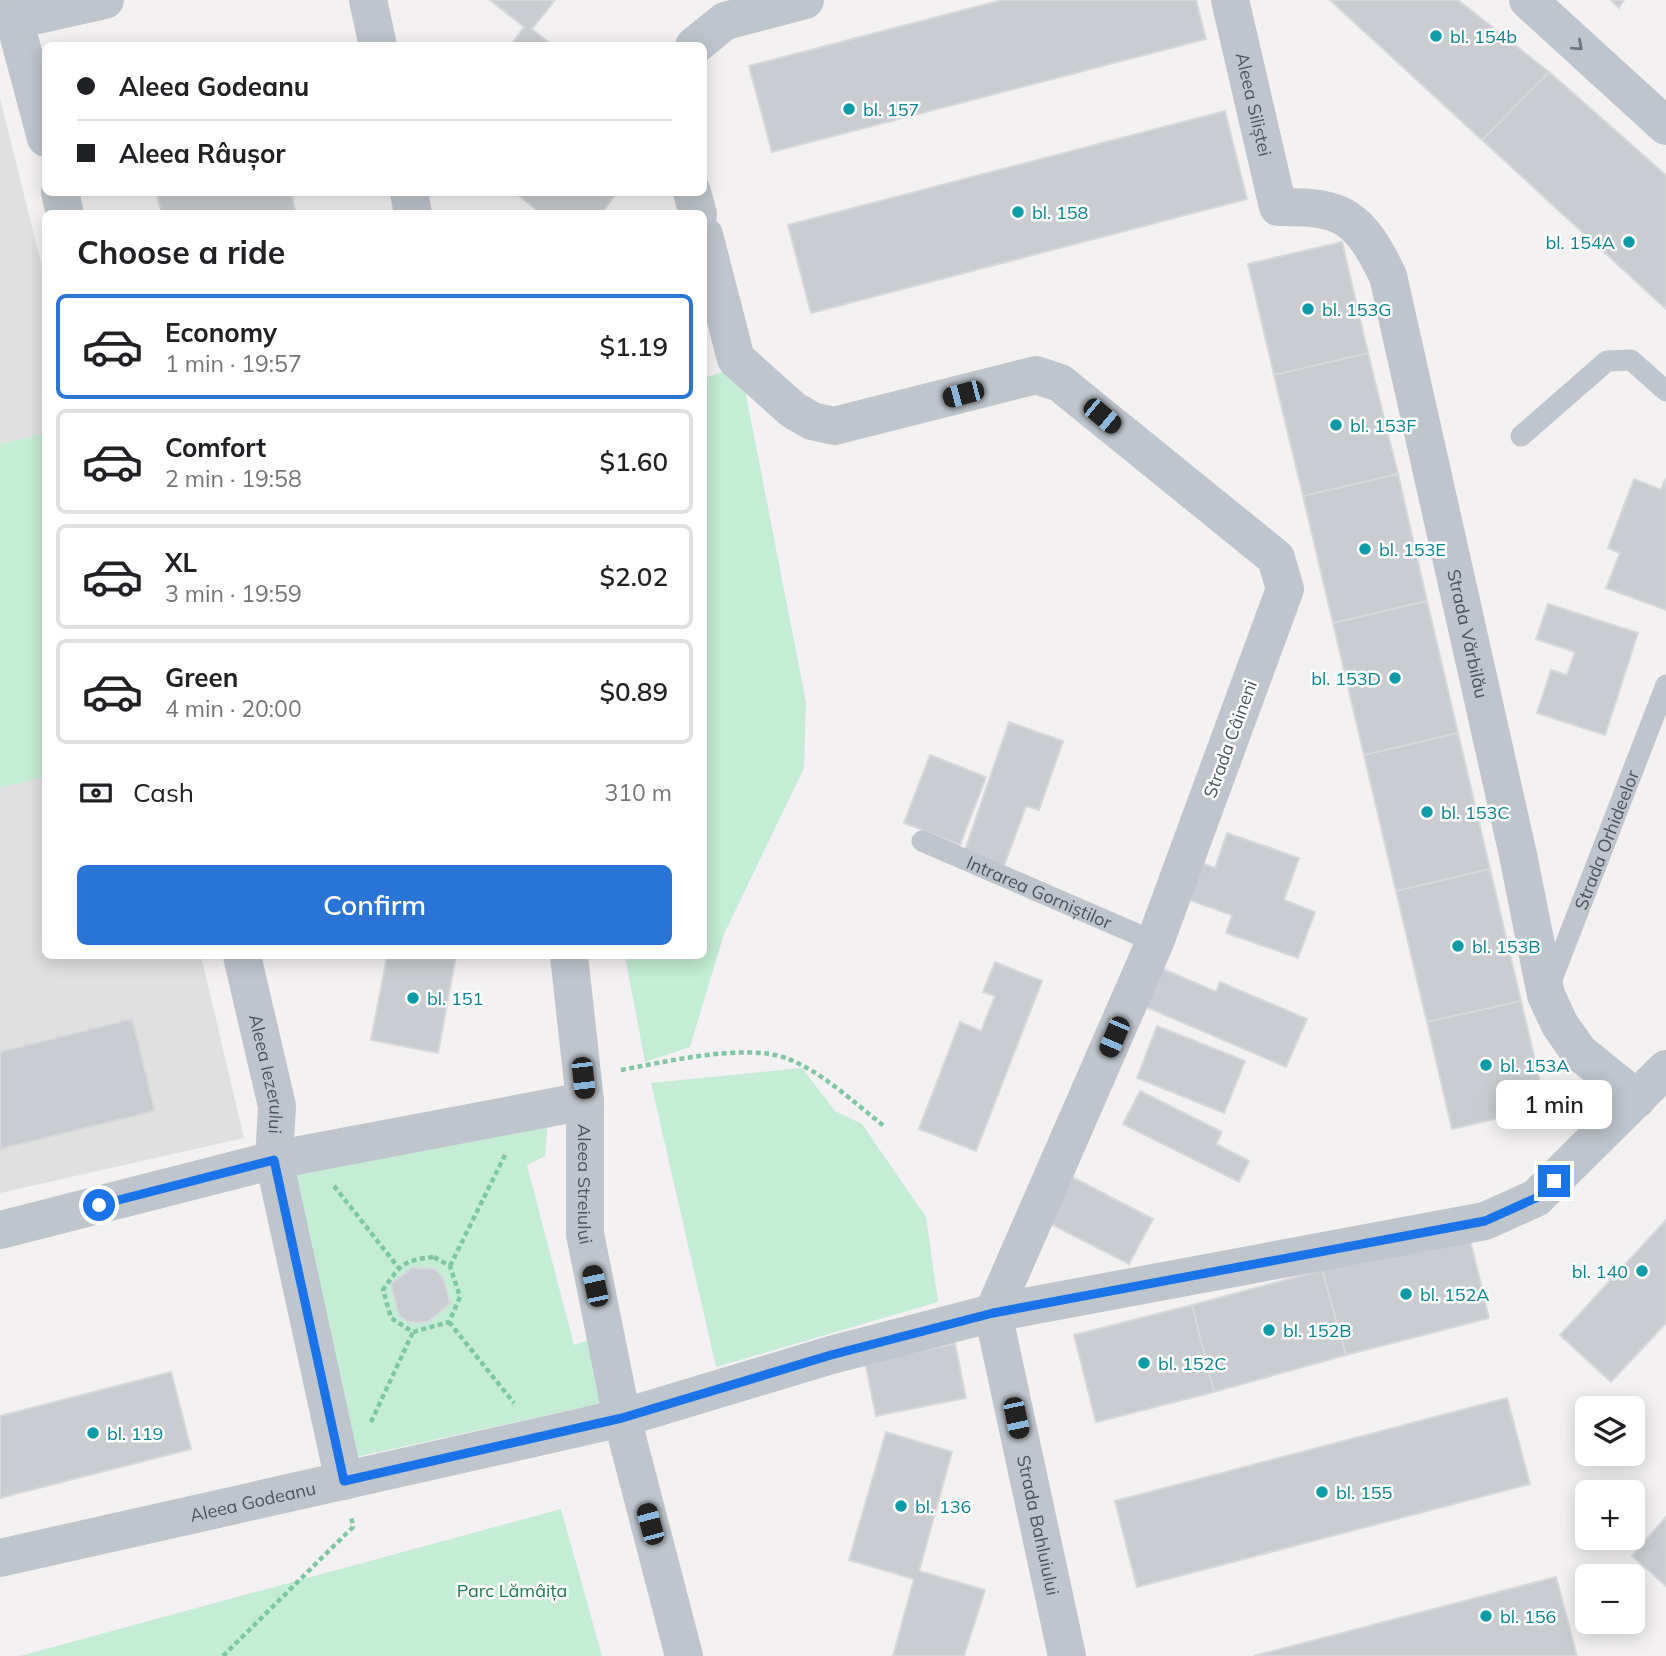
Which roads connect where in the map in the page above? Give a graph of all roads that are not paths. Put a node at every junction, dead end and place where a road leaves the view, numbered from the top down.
1 (105, 0) edge
2 (368, 0) edge
3 (806, 0) edge
4 (1230, 0) edge
5 (1528, 0) edge
6 (8, 14) edge
7 (377, 42) edge
8 (699, 42) edge
9 (42, 125) edge
10 (1666, 126) edge
11 (1279, 207) joint
12 (707, 246) edge
13 (1666, 391) edge
14 (1521, 436) dead end
15 (1666, 685) edge
16 (922, 841) dead end
17 (1155, 942) junction
18 (243, 959) edge
19 (569, 959) edge
20 (1546, 995) junction
21 (1666, 1069) edge
22 (584, 1089) junction
23 (1637, 1099) junction
24 (290, 1156) junction
25 (0, 1230) edge
26 (993, 1313) junction
27 (622, 1418) junction
28 (344, 1481) junction
29 (0, 1559) edge
30 (684, 1656) edge
31 (1067, 1656) edge

1 - 6 street
2 - 7 street
3 - 8 street
4 - 11 street, Aleea Siliștei
5 -> 10 street
6 - 9 street
11 - 20 street, Strada Vărbilău
12 - 17 street, Strada Câineni
13 - 14 lane
15 - 20 lane, Strada Orhideelor
16 - 17 lane, Intrarea Gorniștilor
17 - 26 street, Strada Câineni
18 - 24 street, Aleea Iezerului
19 - 22 street, Aleea Streiului
20 - 23 street, Strada Vărbilău
21 - 23 street, Aleea Godeanu
22 - 24 street
22 - 27 street, Aleea Streiului
23 - 26 street, Aleea Godeanu
24 - 25 street
24 - 28 street, Aleea Iezerului
26 - 27 street, Aleea Godeanu
26 - 31 street, Strada Bahluiului
27 - 28 street, Aleea Godeanu
27 - 30 street, Aleea Streiului
28 - 29 street, Aleea Godeanu

